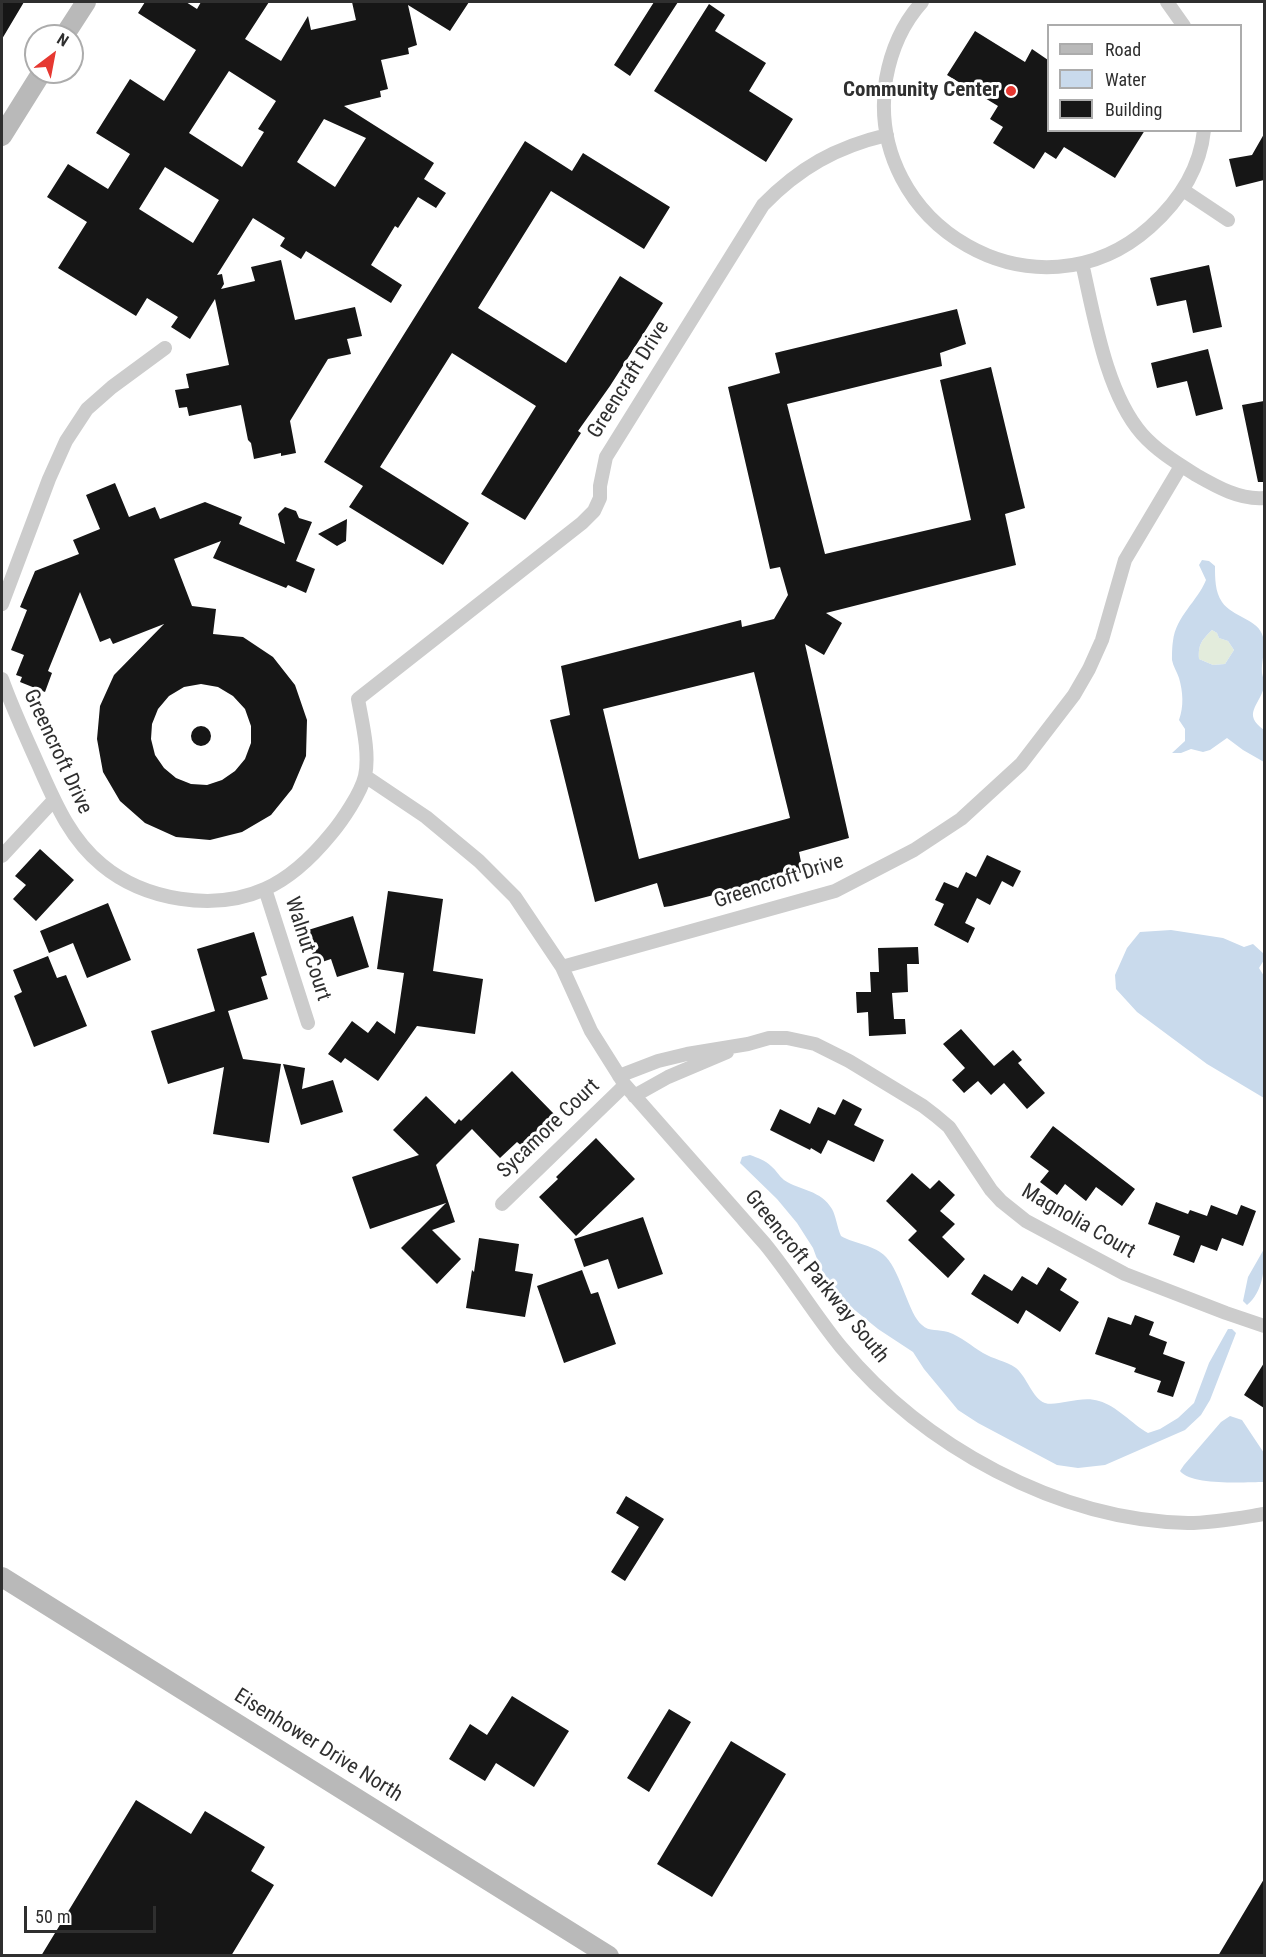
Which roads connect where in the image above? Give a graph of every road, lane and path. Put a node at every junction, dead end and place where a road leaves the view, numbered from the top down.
1 (86, 2) edge
2 (922, 2) edge
3 (1167, 2) edge
4 (72, 24) edge
5 (1183, 24) edge
6 (34, 84) edge
7 (1204, 132) edge
8 (2, 135) edge
9 (886, 135) junction
10 (1183, 190) junction
11 (1228, 220) dead end
12 (1082, 263) junction
13 (165, 348) dead end
14 (1181, 466) junction
15 (1264, 498) edge
16 (2, 604) edge
17 (2, 679) edge
18 (358, 699) joint
19 (365, 776) junction
20 (54, 800) junction
21 (2, 856) edge
22 (266, 889) junction
23 (562, 967) junction
24 (308, 1023) dead end
25 (748, 1044) junction
26 (622, 1080) junction
27 (634, 1096) junction
28 (502, 1204) dead end
29 (1258, 1324) edge
30 (1264, 1514) edge
31 (2, 1577) edge
32 (609, 1956) edge

1 - 4 street
2 - 9 street
3 - 5 street
6 - 8 street
7 - 10 street
9 - 12 street
9 - 18 street, Greencraft Drive
10 - 11 street
10 - 12 street
12 - 14 street
13 - 16 street
14 - 15 street
14 - 23 street, Greencroft Drive
17 - 20 street, Greencroft Drive
18 - 19 street, Greencroft Drive
19 - 22 street, Greencroft Drive
19 - 23 street
20 - 21 street
20 - 22 street, Greencroft Drive
22 - 24 street, Walnut Court
23 - 26 street, Greencroft Parkway South
25 - 26 street, Magnolia Court
25 - 27 street, Magnolia Court
25 - 29 street, Magnolia Court
26 - 27 street, Greencroft Parkway South
26 - 28 street, Sycamore Court
27 - 30 street, Greencroft Parkway South
31 - 32 street, Eisenhower Drive North

